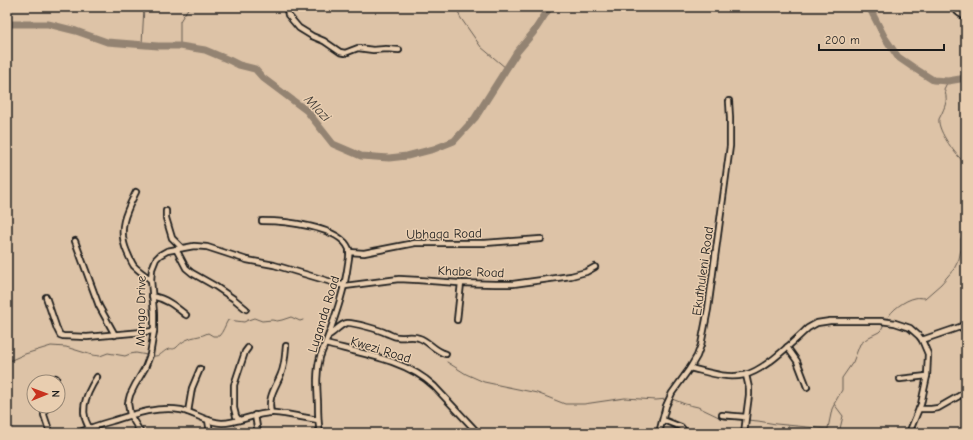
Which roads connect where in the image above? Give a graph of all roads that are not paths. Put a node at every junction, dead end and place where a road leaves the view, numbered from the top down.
1 (288, 7) edge
2 (951, 7) edge
3 (966, 7) edge
4 (958, 13) junction
5 (966, 18) edge
6 (399, 50) dead end
7 (729, 101) dead end
8 (136, 192) dead end
9 (166, 211) dead end
10 (262, 221) dead end
11 (541, 239) dead end
12 (75, 241) dead end
13 (182, 248) junction
14 (176, 249) junction
15 (349, 252) junction
16 (595, 267) dead end
17 (151, 280) junction
18 (461, 283) junction
19 (345, 286) junction
20 (152, 296) junction
21 (46, 297) dead end
22 (246, 309) dead end
23 (186, 315) dead end
24 (457, 320) dead end
25 (966, 324) edge
26 (154, 331) junction
27 (115, 335) junction
28 (329, 335) junction
29 (922, 340) junction
30 (325, 344) junction
31 (286, 346) dead end
32 (786, 347) junction
33 (248, 348) dead end
34 (446, 354) dead end
35 (690, 368) junction
36 (200, 369) dead end
37 (746, 375) junction
38 (927, 376) junction
39 (97, 377) dead end
40 (900, 379) dead end
41 (807, 387) dead end
42 (965, 393) edge
43 (919, 409) junction
44 (188, 412) junction
45 (270, 412) junction
46 (44, 414) edge
47 (130, 415) junction
48 (255, 415) junction
49 (722, 415) dead end
50 (746, 417) junction
51 (208, 420) junction
52 (239, 420) junction
53 (318, 420) junction
54 (663, 420) junction
55 (89, 428) junction
56 (50, 433) edge
57 (78, 433) edge
58 (93, 433) edge
59 (140, 433) edge
60 (210, 433) edge
61 (258, 433) edge
62 (320, 433) edge
63 (478, 433) edge
64 (659, 433) edge
65 (686, 433) edge
66 (744, 433) edge
67 (909, 433) edge

1 - 6 street
2 - 4 street
3 - 4 street
4 - 5 street
7 - 35 street, Ekuthuleni Road
8 - 17 street
9 - 13 street
10 - 15 street
11 - 15 street, Ubhaqa Road
12 - 27 street
13 - 14 street, Mango Drive
13 - 19 street, Mango Drive
14 - 17 street, Mango Drive
14 - 22 street
15 - 19 street, Luganda Road
16 - 18 street, Khabe Road
17 - 20 street, Mango Drive
18 - 19 street, Khabe Road
18 - 24 street
19 - 28 street, Luganda Road
20 - 23 street
20 - 26 street, Mango Drive
21 - 27 street
25 - 29 street
26 - 27 street
26 - 47 street, Mango Drive
28 - 30 street, Luganda Road
28 - 34 street
29 - 32 street
29 - 38 street
30 - 53 street, Luganda Road
30 - 63 street, Kwezi Road
31 - 45 street
32 - 37 street
32 - 41 street
33 - 52 street
35 - 37 street
35 - 54 street, Ekuthuleni Road
36 - 44 street
37 - 50 street
38 - 40 street
38 - 43 street
39 - 55 street
42 - 43 street
43 - 67 street
44 - 47 street
44 - 51 street
45 - 48 street
45 - 53 street
46 - 56 street
47 - 55 street
47 - 59 street, Mango Drive
48 - 52 street
48 - 61 street
49 - 50 street
50 - 66 street
51 - 52 street
51 - 60 street
53 - 62 street, Luganda Road
54 - 64 street, Ekuthuleni Road
54 - 65 street
55 - 57 street
55 - 58 street

